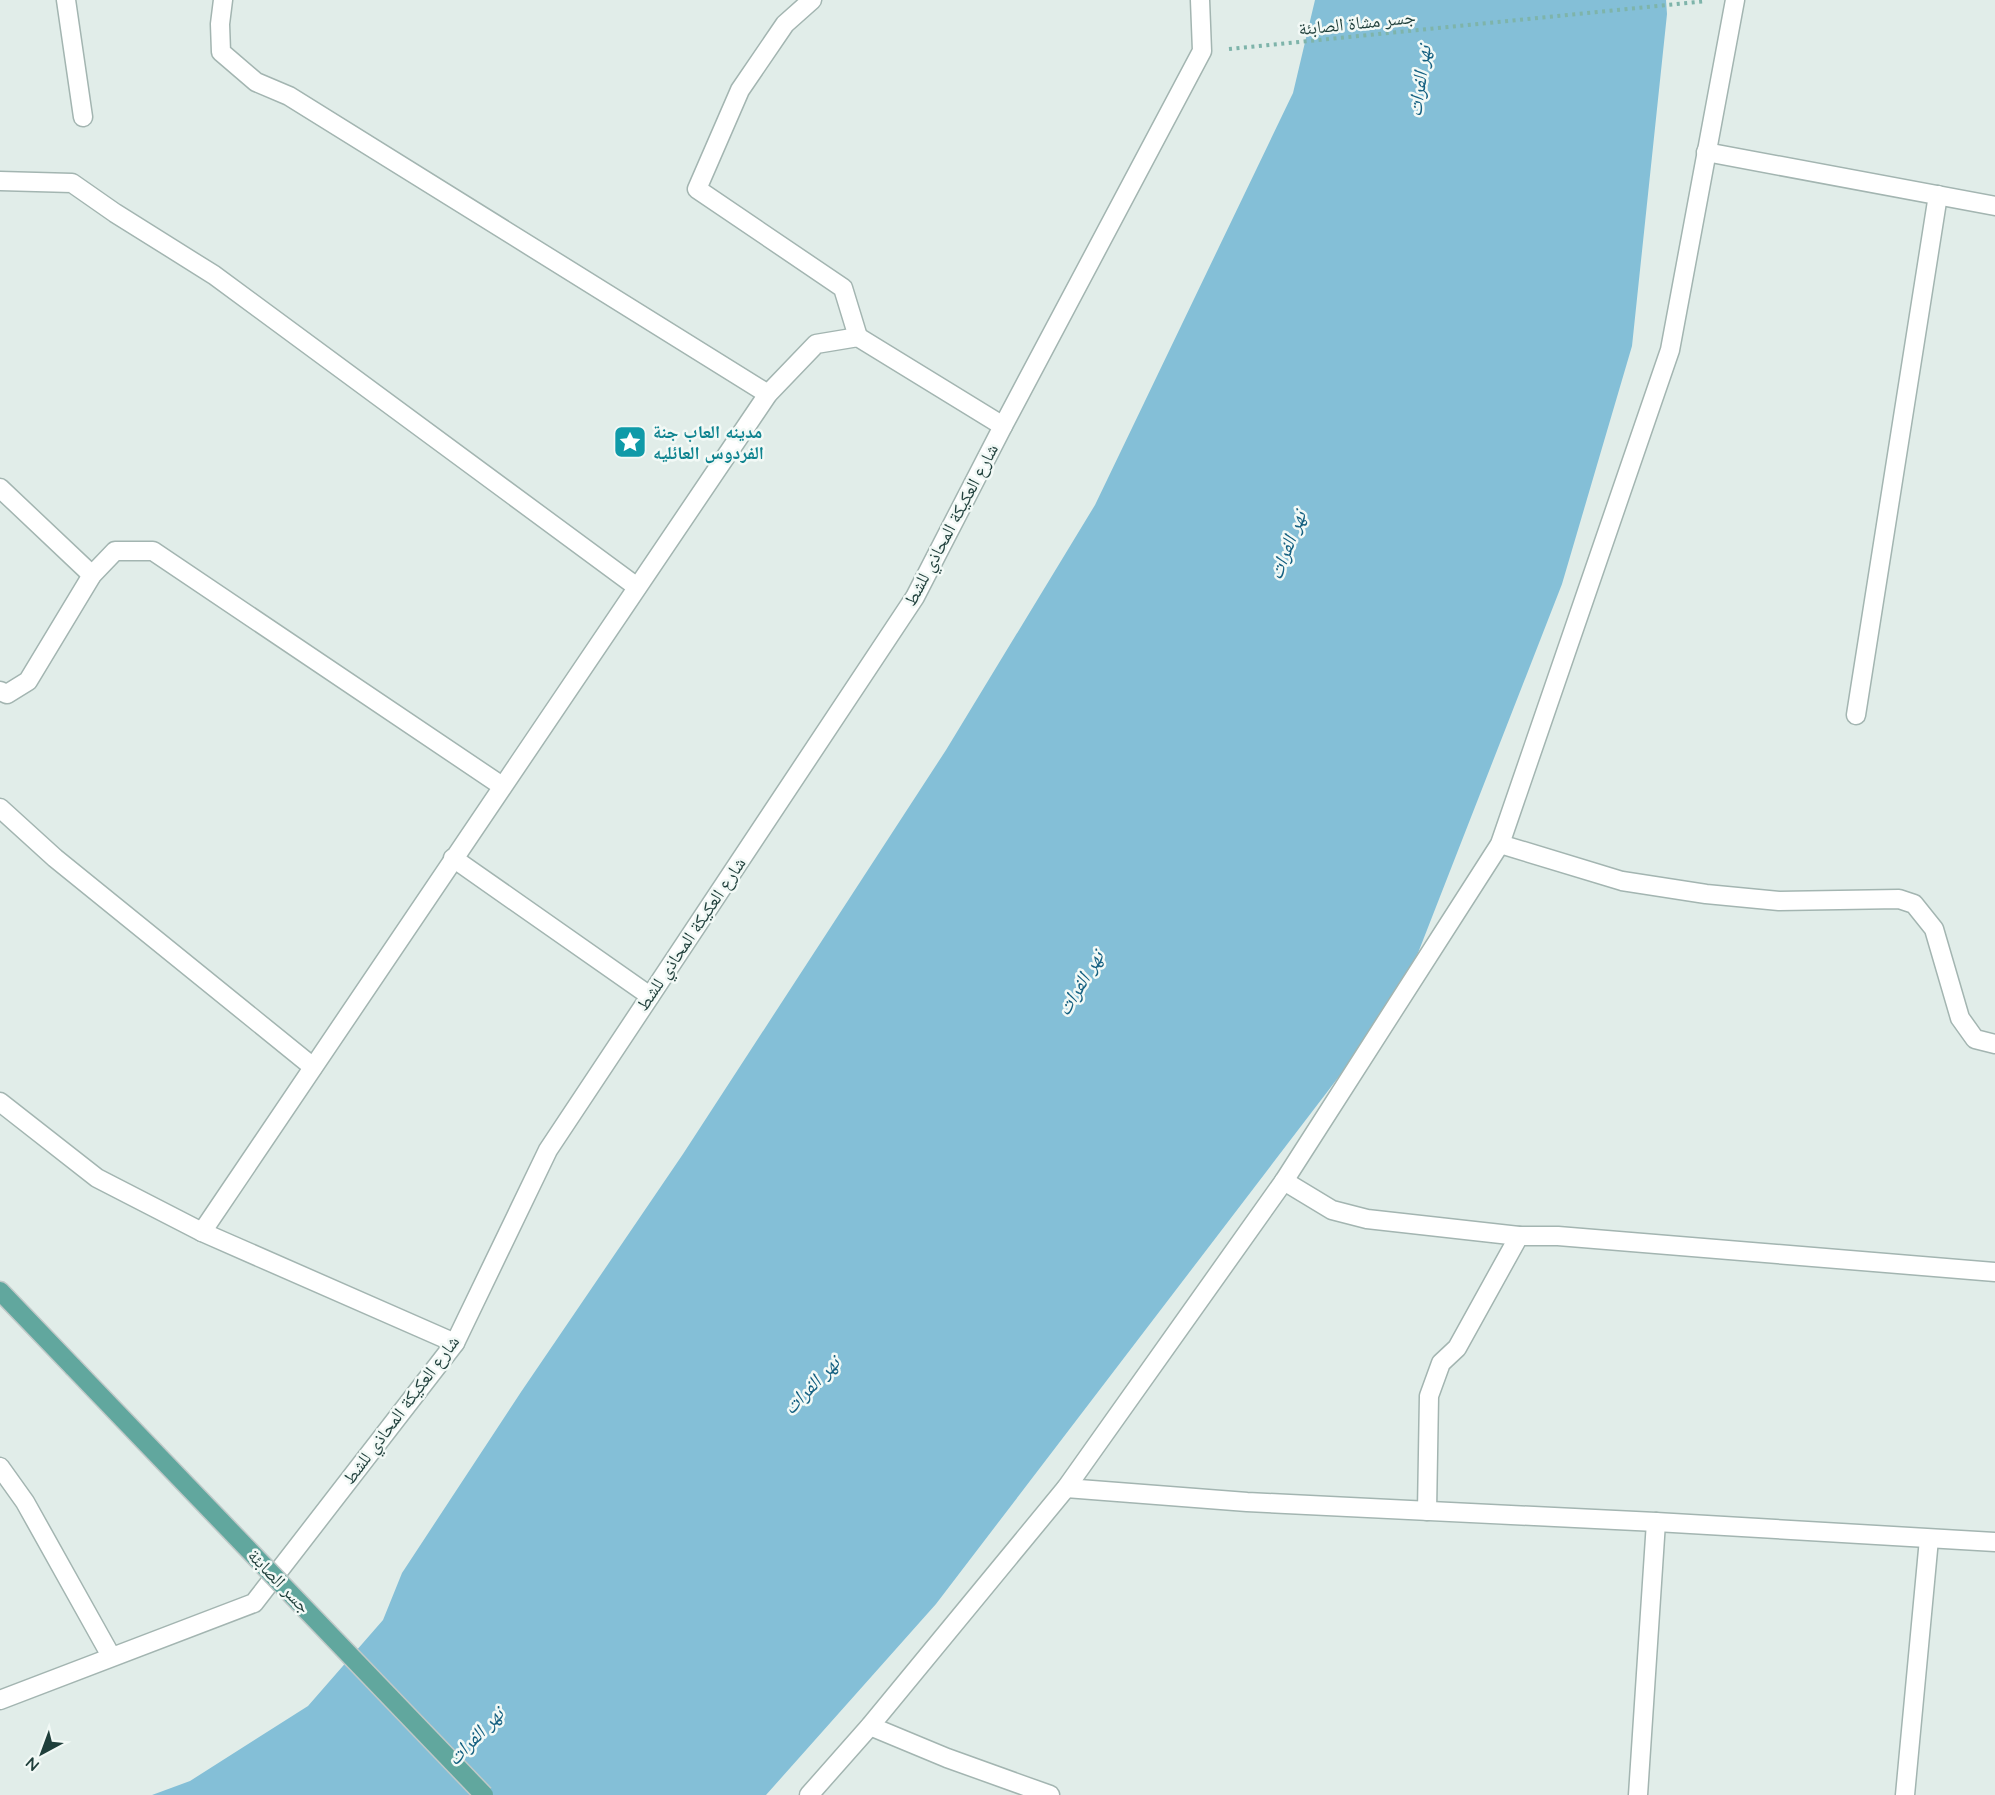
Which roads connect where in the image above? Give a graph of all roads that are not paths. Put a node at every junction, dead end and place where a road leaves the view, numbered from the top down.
1 (66, 0) edge
2 (224, 0) edge
3 (812, 0) edge
4 (1200, 0) edge
5 (1735, 0) edge
6 (83, 117) dead end
7 (1706, 152) junction
8 (0, 181) edge
9 (1938, 195) junction
10 (1995, 206) edge
11 (858, 337) junction
12 (768, 394) junction
13 (1003, 426) junction
14 (0, 488) edge
15 (92, 575) junction
16 (637, 587) junction
17 (0, 691) edge
18 (1856, 715) dead end
19 (502, 786) junction
20 (0, 808) edge
21 (1500, 844) junction
22 (453, 858) junction
23 (650, 996) junction
24 (1995, 1044) edge
25 (313, 1067) junction
26 (0, 1102) edge
27 (1284, 1181) junction
28 (202, 1233) junction
29 (1519, 1236) junction
30 (1995, 1272) edge
31 (0, 1291) edge
32 (454, 1343) junction
33 (0, 1467) edge
34 (1066, 1488) junction
35 (1427, 1511) junction
36 (1656, 1522) junction
37 (1929, 1539) junction
38 (1995, 1542) edge
39 (111, 1656) junction
40 (0, 1700) edge
41 (870, 1726) junction
42 (484, 1795) edge
43 (809, 1795) edge
44 (1050, 1795) edge
45 (1638, 1795) edge
46 (1905, 1795) edge

1 - 6 street
2 - 12 street
3 - 11 street
4 - 13 street, شارع العكيكة المحاذي للشط
5 - 7 street
7 - 9 street
7 - 21 street
8 - 16 street
9 - 10 street
9 - 18 street
11 - 12 street
11 - 13 street
12 - 16 street
13 - 23 street, شارع العكيكة المحاذي للشط
14 - 15 street
15 - 17 street
15 - 19 street
16 - 19 street
19 - 22 street
20 - 25 street
21 - 24 street
21 - 27 street
22 - 23 street
22 - 25 street
23 - 32 street, شارع العكيكة المحاذي للشط
25 - 28 street
26 - 28 street
27 - 29 street
27 - 34 street
28 - 32 street
29 - 30 street
29 - 35 street
31 - 42 main road, جسر الصابئة, bridge
32 - 39 street, شارع العكيكة المحاذي للشط
33 - 39 street
34 - 35 street
34 - 41 street
35 - 36 street
36 - 37 street
36 - 45 street
37 - 38 street
37 - 46 street
39 - 40 street, شارع العكيكة المحاذي للشط
41 - 43 street
41 - 44 street

